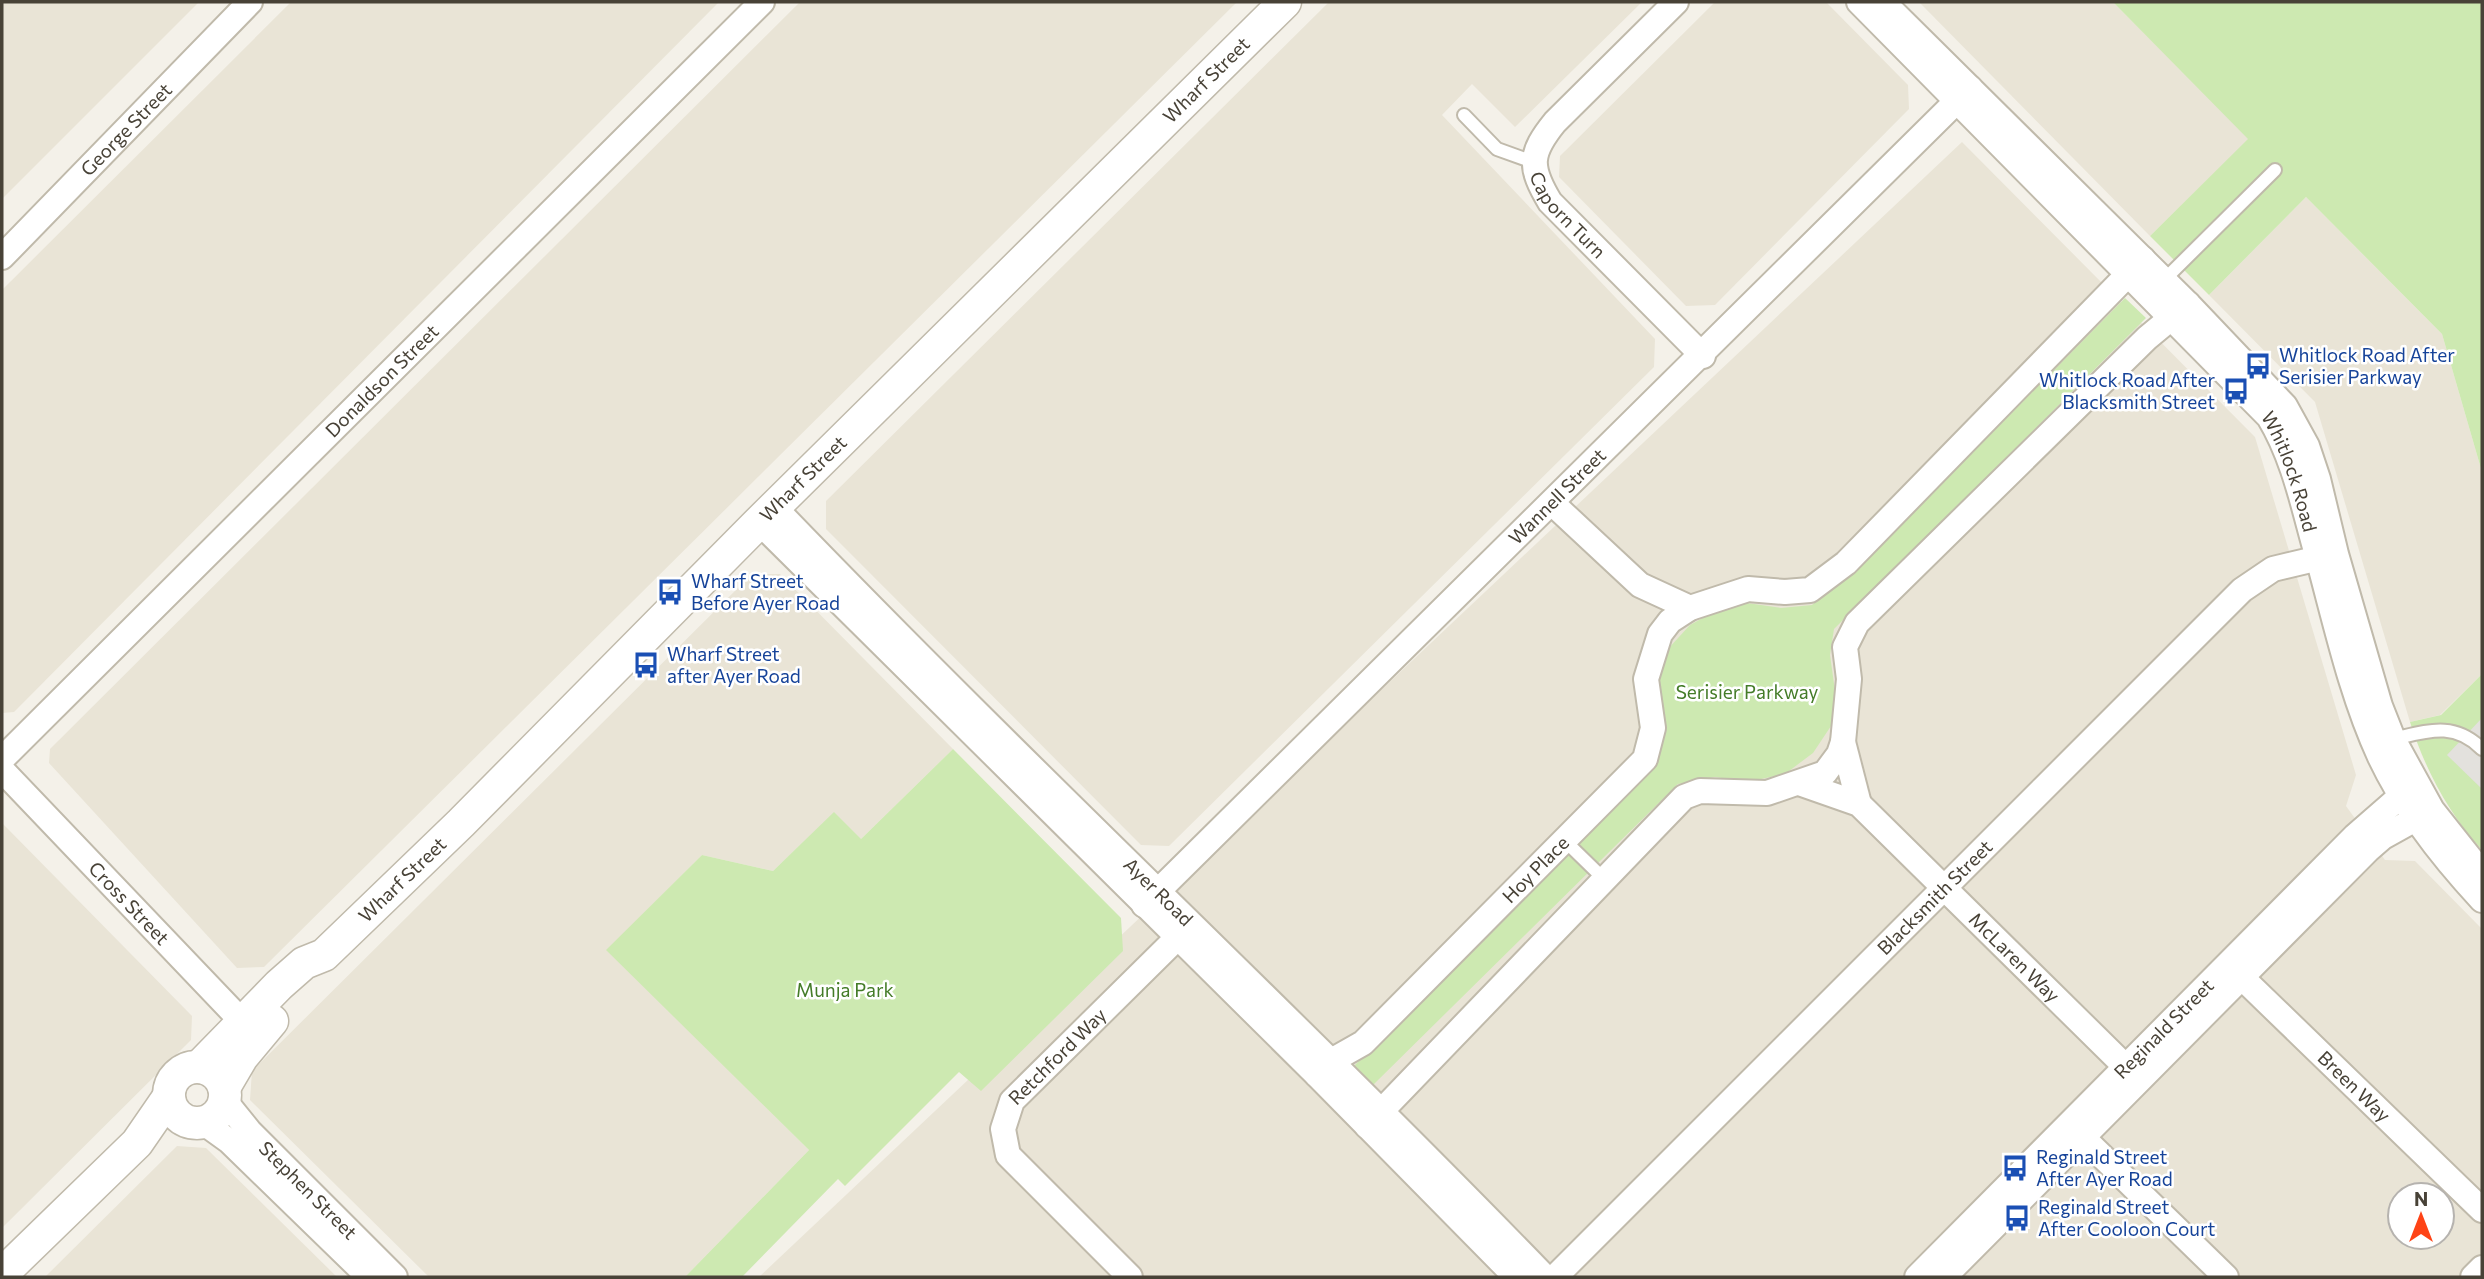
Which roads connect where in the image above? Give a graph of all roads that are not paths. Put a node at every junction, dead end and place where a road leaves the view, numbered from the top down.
1 (250, 2) edge
2 (762, 2) edge
3 (1285, 2) edge
4 (1676, 2) edge
5 (1859, 2) edge
6 (1883, 2) edge
7 (1964, 94) junction
8 (1464, 115) dead end
9 (1534, 162) junction
10 (2275, 170) dead end
11 (2, 257) edge
12 (2135, 267) junction
13 (2164, 280) junction
14 (2180, 311) junction
15 (1703, 356) junction
16 (1552, 503) junction
17 (766, 515) junction
18 (2327, 556) junction
19 (1640, 585) junction
20 (1673, 621) junction
21 (2393, 738) junction
22 (1843, 742) junction
23 (2482, 749) edge
24 (2, 759) edge
25 (2, 770) edge
26 (1799, 783) junction
27 (2410, 792) junction
28 (1859, 804) junction
29 (2423, 814) junction
30 (1563, 839) junction
31 (2482, 873) edge
32 (1603, 878) junction
33 (1942, 888) junction
34 (1151, 898) junction
35 (2482, 900) edge
36 (1177, 938) junction
37 (2234, 970) junction
38 (251, 1031) junction
39 (199, 1067) junction
40 (1325, 1068) junction
41 (2133, 1074) junction
42 (202, 1106) junction
43 (1374, 1117) junction
44 (2075, 1130) junction
45 (2482, 1210) edge
46 (2482, 1268) edge
47 (2, 1274) edge
48 (369, 1277) edge
49 (395, 1277) edge
50 (1130, 1277) edge
51 (1516, 1277) edge
52 (1545, 1277) edge
53 (1555, 1277) edge
54 (1917, 1277) edge
55 (1944, 1277) edge
56 (2226, 1277) edge
57 (2473, 1277) edge

1 - 11 street, George Street
2 - 24 street, Donaldson Street
3 - 17 street, Wharf Street
4 - 9 street, Caporn Turn
5 - 7 street, Whitlock Road
6 - 7 street, Whitlock Road
7 - 12 street, Whitlock Road
7 - 15 street, Wannell Street
8 - 9 lane
9 - 15 street, Caporn Turn
10 - 13 lane
12 - 13 street, Whitlock Road
12 - 14 street, Whitlock Road
12 - 20 street
13 - 14 street, Whitlock Road
14 - 18 street, Whitlock Road
14 - 22 street
15 - 16 street, Wannell Street
16 - 19 street
16 - 34 street, Wannell Street
17 - 34 street, Ayer Road
17 - 38 street, Wharf Street
18 - 21 street, Whitlock Road
18 - 27 street, Whitlock Road
18 - 33 street, Blacksmith Street
19 - 20 street
19 - 20 street
20 - 30 street, Hoy Place
21 - 23 lane
21 - 27 street, Whitlock Road
22 - 26 street
22 - 28 street
25 - 38 street, Cross Street
26 - 28 street, McLaren Way
26 - 32 street
27 - 29 street, Whitlock Road
27 - 37 street, Reginald Street
28 - 33 street, McLaren Way
29 - 31 street, Whitlock Road
29 - 35 street, Whitlock Road
29 - 37 street, Reginald Street
30 - 32 lane
30 - 40 street, Hoy Place
32 - 43 street
33 - 41 street, McLaren Way
33 - 53 street, Blacksmith Street
34 - 36 street, Ayer Road
34 - 40 street, Ayer Road
36 - 40 street, Ayer Road
36 - 50 street, Retchford Way
37 - 41 street, Reginald Street
37 - 45 street, Breen Way
38 - 39 street, Wharf Street
38 - 42 street, Wharf Street
39 - 42 street
39 - 42 street, Wharf Street
40 - 43 street, Ayer Road
41 - 44 street, Reginald Street
42 - 47 street, Wharf Street
42 - 48 street, Stephen Street
42 - 49 street, Stephen Street
43 - 51 street, Ayer Road
43 - 52 street, Ayer Road
44 - 54 street, Reginald Street
44 - 55 street, Reginald Street
44 - 56 street
46 - 57 street

